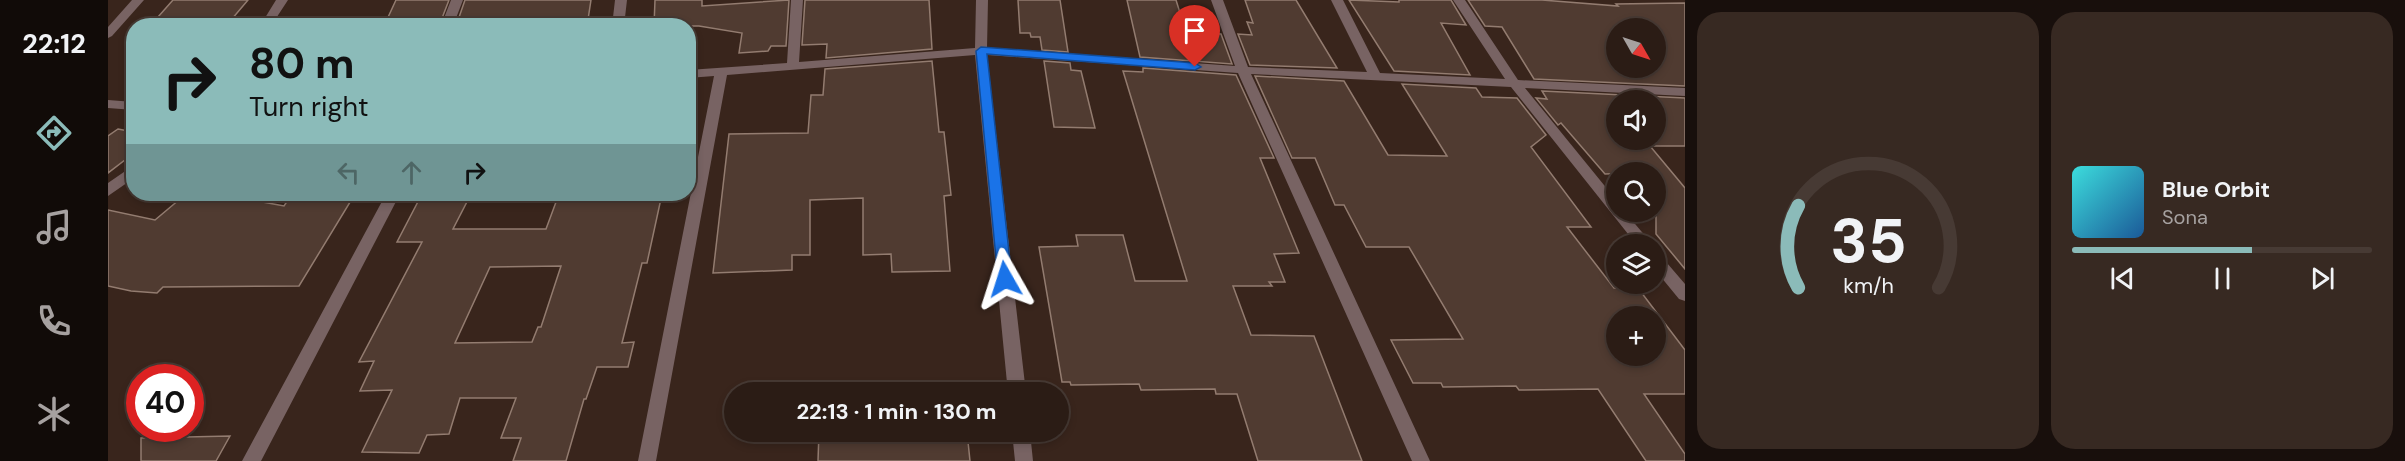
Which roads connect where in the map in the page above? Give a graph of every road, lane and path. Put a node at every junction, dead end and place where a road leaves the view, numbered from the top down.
1 (138, 0) edge
2 (282, 0) edge
3 (457, 0) edge
4 (621, 0) edge
5 (797, 0) edge
6 (982, 0) edge
7 (1217, 0) edge
8 (1337, 0) edge
9 (1459, 0) edge
10 (270, 18) edge
11 (450, 18) edge
12 (619, 18) edge
13 (108, 33) edge
14 (981, 51) junction
15 (793, 66) junction
16 (1243, 70) junction
17 (721, 71) junction
18 (696, 73) edge
19 (1375, 76) junction
20 (1514, 83) junction
21 (1685, 92) edge
22 (108, 104) edge
23 (126, 105) edge
24 (126, 176) edge
25 (108, 191) edge
26 (1606, 197) edge
27 (389, 201) edge
28 (1626, 222) edge
29 (1636, 234) edge
30 (1666, 272) edge
31 (1685, 296) edge
32 (1016, 382) edge
33 (1022, 442) edge
34 (251, 461) edge
35 (647, 461) edge
36 (1024, 461) edge
37 (1420, 461) edge

1 - 13 street
2 - 10 street
3 - 11 street
4 - 12 street
5 - 15 street
6 - 14 street
7 - 16 street
8 - 19 street
9 - 20 street
14 - 15 street
14 - 16 street
14 - 32 street
15 - 17 street
16 - 19 street
16 - 37 street
17 - 18 street
17 - 35 street
19 - 20 street
20 - 21 street
20 - 26 street
22 - 23 street
24 - 25 street
27 - 34 street
28 - 29 street
30 - 31 street
33 - 36 street

